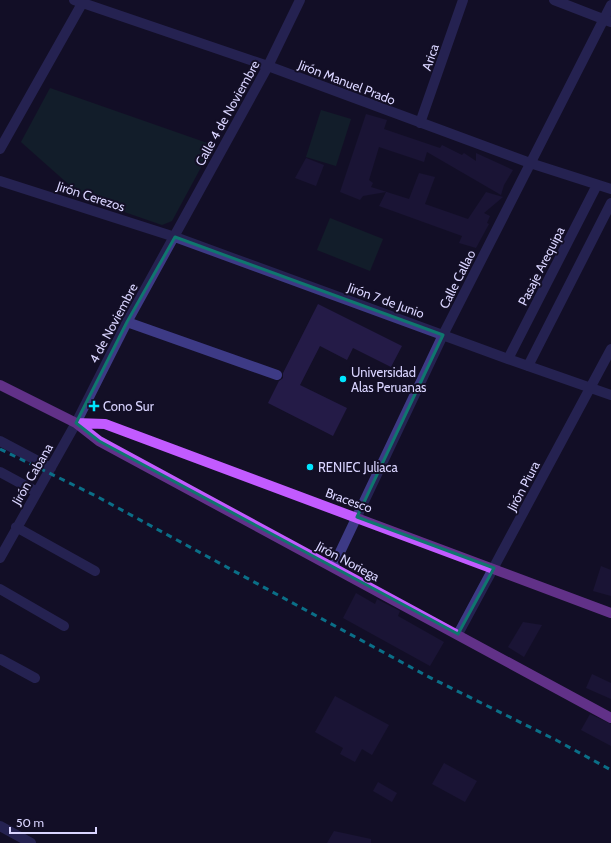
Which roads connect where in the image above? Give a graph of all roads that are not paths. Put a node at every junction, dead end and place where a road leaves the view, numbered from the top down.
1 (300, 0) edge
2 (463, 0) edge
3 (554, 0) edge
4 (80, 1) edge
5 (611, 5) edge
6 (607, 20) edge
7 (268, 66) junction
8 (420, 123) junction
9 (0, 149) edge
10 (530, 163) junction
11 (0, 181) edge
12 (597, 185) junction
13 (611, 189) edge
14 (611, 203) edge
15 (175, 237) junction
16 (127, 322) junction
17 (443, 335) junction
18 (611, 349) edge
19 (508, 359) junction
20 (528, 366) junction
21 (277, 375) dead end
22 (0, 385) edge
23 (591, 388) junction
24 (611, 395) edge
25 (76, 423) junction
26 (0, 441) edge
27 (51, 468) junction
28 (0, 472) edge
29 (37, 492) junction
30 (356, 517) junction
31 (16, 528) junction
32 (1, 555) edge
33 (333, 567) junction
34 (494, 568) junction
35 (95, 571) dead end
36 (0, 589) edge
37 (611, 613) edge
38 (64, 626) dead end
39 (458, 634) junction
40 (0, 658) edge
41 (35, 678) dead end
42 (611, 718) edge
43 (0, 826) edge
44 (30, 843) edge

1 - 7 street, Calle 4 de Noviembre
2 - 8 street, Arica
3 - 6 street
4 - 7 street, Jirón Manuel Prado
4 - 9 street
5 - 6 street, Calle Callao
6 - 10 street, Calle Callao
7 - 8 street, Jirón Manuel Prado
7 - 15 street, Calle 4 de Noviembre
8 - 10 street, Jirón Manuel Prado
10 - 12 street, Jirón Manuel Prado
10 - 17 street, Calle Callao
11 - 15 street, Jirón Cerezos
12 - 13 street, Jirón Manuel Prado
12 - 19 street, Pasaje Arequipa
14 - 20 street
15 - 16 street, 4 de Noviembre
15 - 17 street, Jirón 7 de Junio
16 - 21 street
16 - 25 street, 4 de Noviembre
17 - 19 street, Jirón 7 de Junio
17 - 30 street, Calle Callao
18 - 23 street, Jirón Piura
19 - 20 street, Jirón 7 de Junio
20 - 23 street, Jirón 7 de Junio
22 - 25 main road
23 - 24 street, Jirón 7 de Junio
23 - 34 street, Jirón Piura
25 - 27 street, Jirón Cabana
25 - 30 main road, Bracesco
25 - 33 main road, Jirón Noriega
26 - 27 street
27 - 29 street, Jirón Cabana
28 - 29 street
29 - 31 street, Jirón Cabana
30 - 33 street, Calle Callao
30 - 34 main road, Bracesco
31 - 32 street, Jirón Cabana
31 - 35 street
33 - 39 main road, Jirón Noriega
34 - 37 main road, Bracesco
34 - 39 street, Jirón Piura
36 - 38 street
39 - 42 main road, Jirón Noriega
40 - 41 street
43 - 44 street

